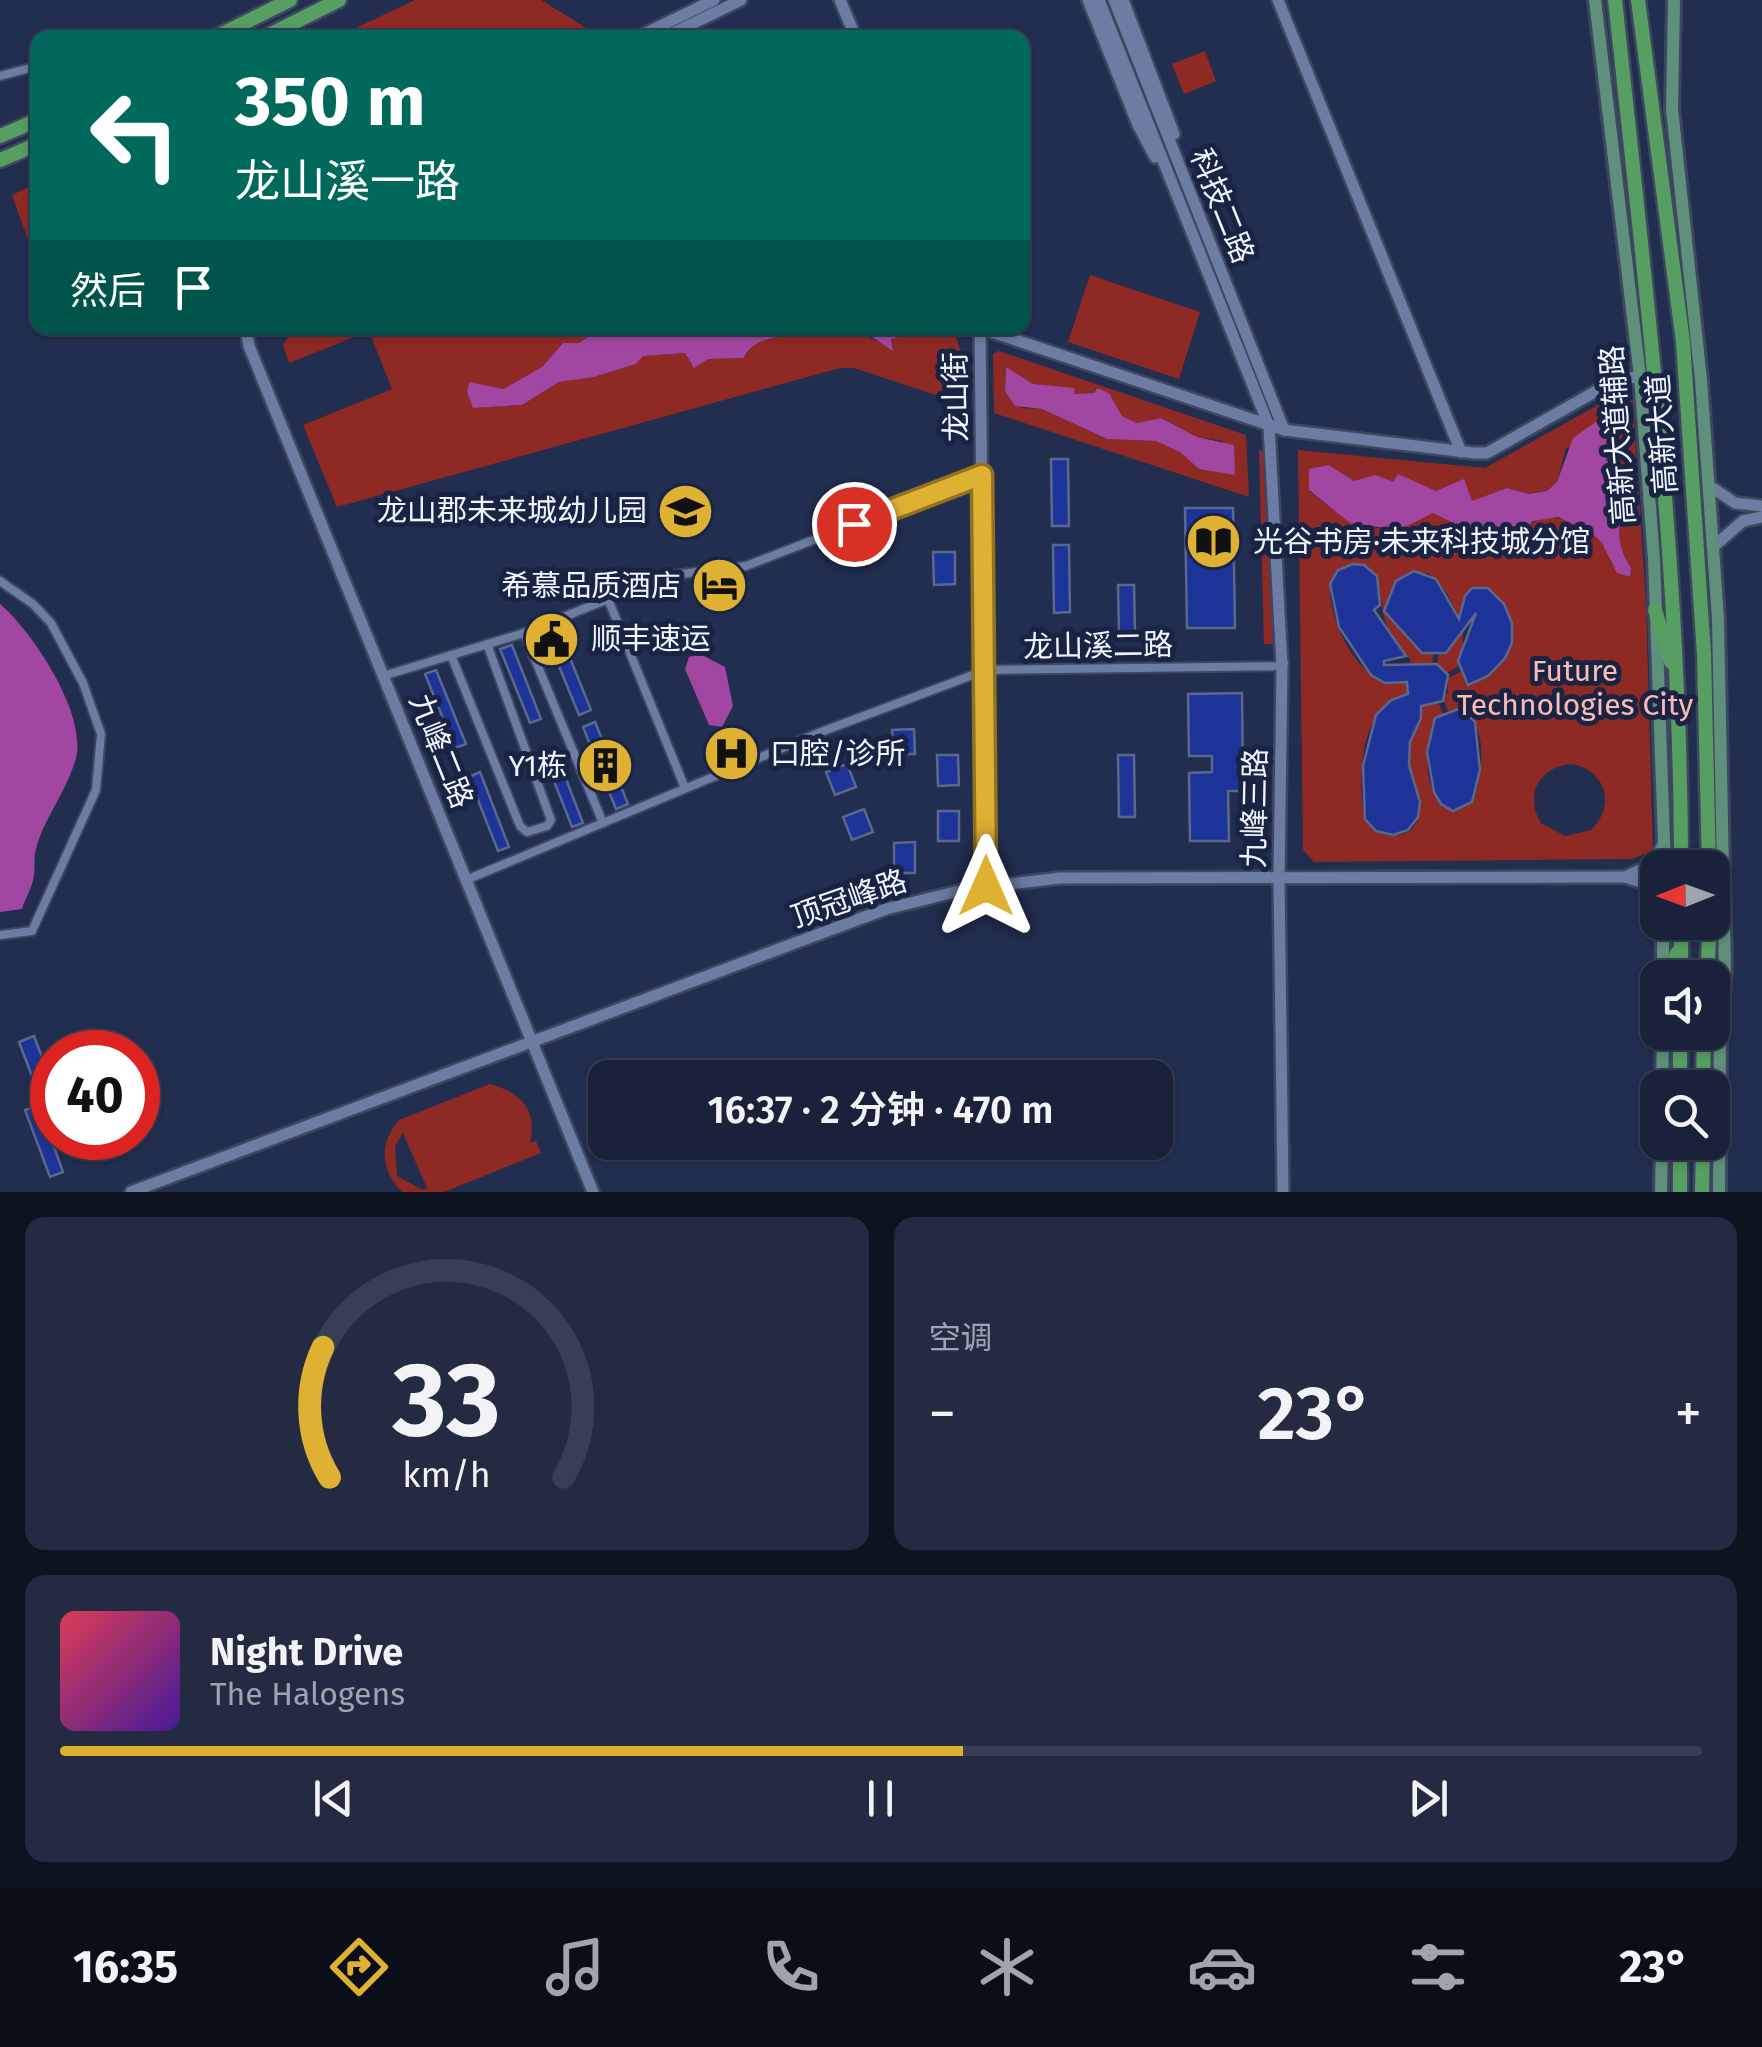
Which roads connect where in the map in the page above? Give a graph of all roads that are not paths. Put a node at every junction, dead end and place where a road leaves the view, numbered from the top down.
1 (290, 0) edge
2 (339, 0) edge
3 (714, 0) edge
4 (741, 0) edge
5 (840, 0) edge
6 (1088, 0) edge
7 (1098, 0) edge
8 (1114, 0) edge
9 (1123, 0) edge
10 (1278, 0) edge
11 (1595, 0) edge
12 (1674, 0) edge
13 (1642, 3) edge
14 (1615, 6) edge
15 (228, 30) edge
16 (279, 30) edge
17 (652, 30) edge
18 (680, 30) edge
19 (853, 30) edge
20 (30, 68) edge
21 (0, 76) edge
22 (1143, 90) junction
23 (30, 123) edge
24 (0, 136) edge
25 (30, 147) edge
26 (0, 160) edge
27 (1176, 175) junction
28 (1639, 212) junction
29 (1630, 276) junction
30 (247, 335) edge
31 (980, 335) edge
32 (1001, 335) edge
33 (1683, 342) junction
34 (1640, 376) junction
35 (1701, 380) junction
36 (1269, 426) junction
37 (1284, 430) junction
38 (1460, 452) junction
39 (982, 475) junction
40 (1710, 486) junction
41 (1762, 506) edge
42 (1762, 517) edge
43 (1696, 545) junction
44 (1671, 546) junction
45 (1713, 547) junction
46 (0, 581) edge
47 (608, 599) junction
48 (1655, 610) junction
49 (1718, 619) junction
50 (524, 633) junction
51 (488, 644) junction
52 (1704, 654) junction
53 (451, 655) junction
54 (1284, 663) junction
55 (986, 670) junction
56 (383, 676) junction
57 (1677, 683) junction
58 (685, 788) junction
59 (602, 823) junction
60 (1663, 841) junction
61 (1664, 850) edge
62 (1681, 850) edge
63 (1709, 850) edge
64 (1625, 876) junction
65 (1279, 878) junction
66 (466, 880) junction
67 (1640, 882) edge
68 (986, 886) junction
69 (0, 935) edge
70 (1721, 940) edge
71 (1681, 943) joint
72 (1725, 948) junction
73 (1674, 960) edge
74 (1681, 960) edge
75 (533, 1042) junction
76 (1662, 1160) edge
77 (1680, 1160) edge
78 (1702, 1160) edge
79 (131, 1192) edge
80 (593, 1192) edge
81 (1283, 1192) edge
82 (1661, 1192) edge
83 (1680, 1192) edge
84 (1702, 1192) edge
85 (1719, 1192) edge

1 - 15 highway
2 - 16 highway
3 - 17 street
4 - 18 street
5 - 19 street
6 - 27 street
7 - 22 street, 科技二路
8 - 22 street, 科技二路
9 - 27 street
10 - 38 street
11 - 29 main road, 高新大道辅路
12 - 35 main road
13 - 14 highway
13 - 33 highway, 高新大道
14 - 28 highway, 高新大道
20 - 21 street
22 - 27 street, 科技二路
23 - 24 highway
25 - 26 highway
27 - 36 street, 科技二路
27 - 37 street, 科技二路
28 - 29 main road
28 - 44 highway, 高新大道
29 - 34 main road, 高新大道辅路
30 - 56 street, 九峰二路
31 - 39 street, 龙山街
32 - 36 street
33 - 35 main road
33 - 43 highway, 高新大道
34 - 38 street
34 - 48 main road, 高新大道辅路
35 - 40 main road
36 - 37 street
36 - 54 street, 九峰三路
37 - 38 street
39 - 47 street
39 - 55 street, 龙山街
40 - 41 street
40 - 45 main road
42 - 45 street
43 - 44 highway
43 - 52 highway, 高新大道
44 - 57 highway, 高新大道
45 - 49 main road
46 - 69 street
47 - 50 street
47 - 58 street
48 - 57 highway
48 - 60 main road, 高新大道辅路
49 - 52 main road
49 - 72 main road
50 - 51 street
50 - 59 street
51 - 53 street
51 - 53 street
52 - 63 highway, 高新大道
53 - 56 street
54 - 55 street, 龙山溪二路
54 - 65 street, 九峰三路
55 - 58 street, 龙山溪二路
55 - 68 street, 龙山街
56 - 66 street, 九峰二路
57 - 62 highway, 高新大道
58 - 59 street, 龙山溪二路
59 - 66 street, 龙山溪二路
60 - 61 main road, 高新大道辅路
60 - 64 street
64 - 65 street, 顶冠峰路
64 - 67 street
65 - 68 street, 顶冠峰路
65 - 81 street, 九峰三路
66 - 75 street, 九峰二路
68 - 75 street, 顶冠峰路
70 - 72 main road
71 - 73 highway
71 - 74 highway
72 - 85 main road
75 - 79 street, 顶冠峰路
75 - 80 street, 九峰二路
76 - 82 main road
77 - 83 highway
78 - 84 highway

